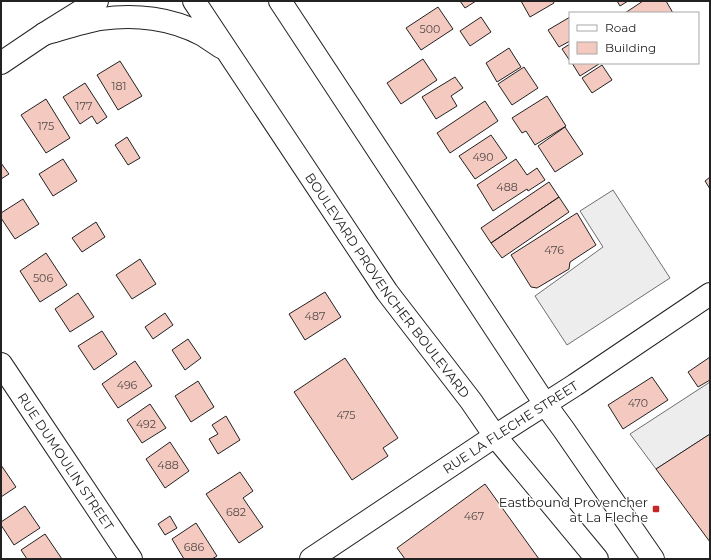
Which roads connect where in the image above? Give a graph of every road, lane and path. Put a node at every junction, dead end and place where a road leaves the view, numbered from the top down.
1 (97, 1) edge
2 (194, 1) edge
3 (286, 6) edge
4 (44, 34) junction
5 (228, 52) junction
6 (1, 63) edge
7 (710, 294) edge
8 (1, 364) edge
9 (545, 404) junction
10 (495, 436) junction
11 (131, 559) edge
12 (311, 559) edge
13 (597, 559) edge
14 (653, 559) edge

1 - 4 main road
2 - 5 main road, BOULEVARD PROVENCHER BOULEVARD
3 - 9 main road
4 - 5 main road
4 - 6 main road
5 - 10 main road, BOULEVARD PROVENCHER BOULEVARD
7 - 9 main road, RUE LA FLECHE STREET
8 - 11 main road, RUE DUMOULIN STREET
9 - 10 main road, RUE LA FLECHE STREET
9 - 14 main road
10 - 12 main road, RUE LA FLECHE STREET
10 - 13 main road, BOULEVARD PROVENCHER BOULEVARD

